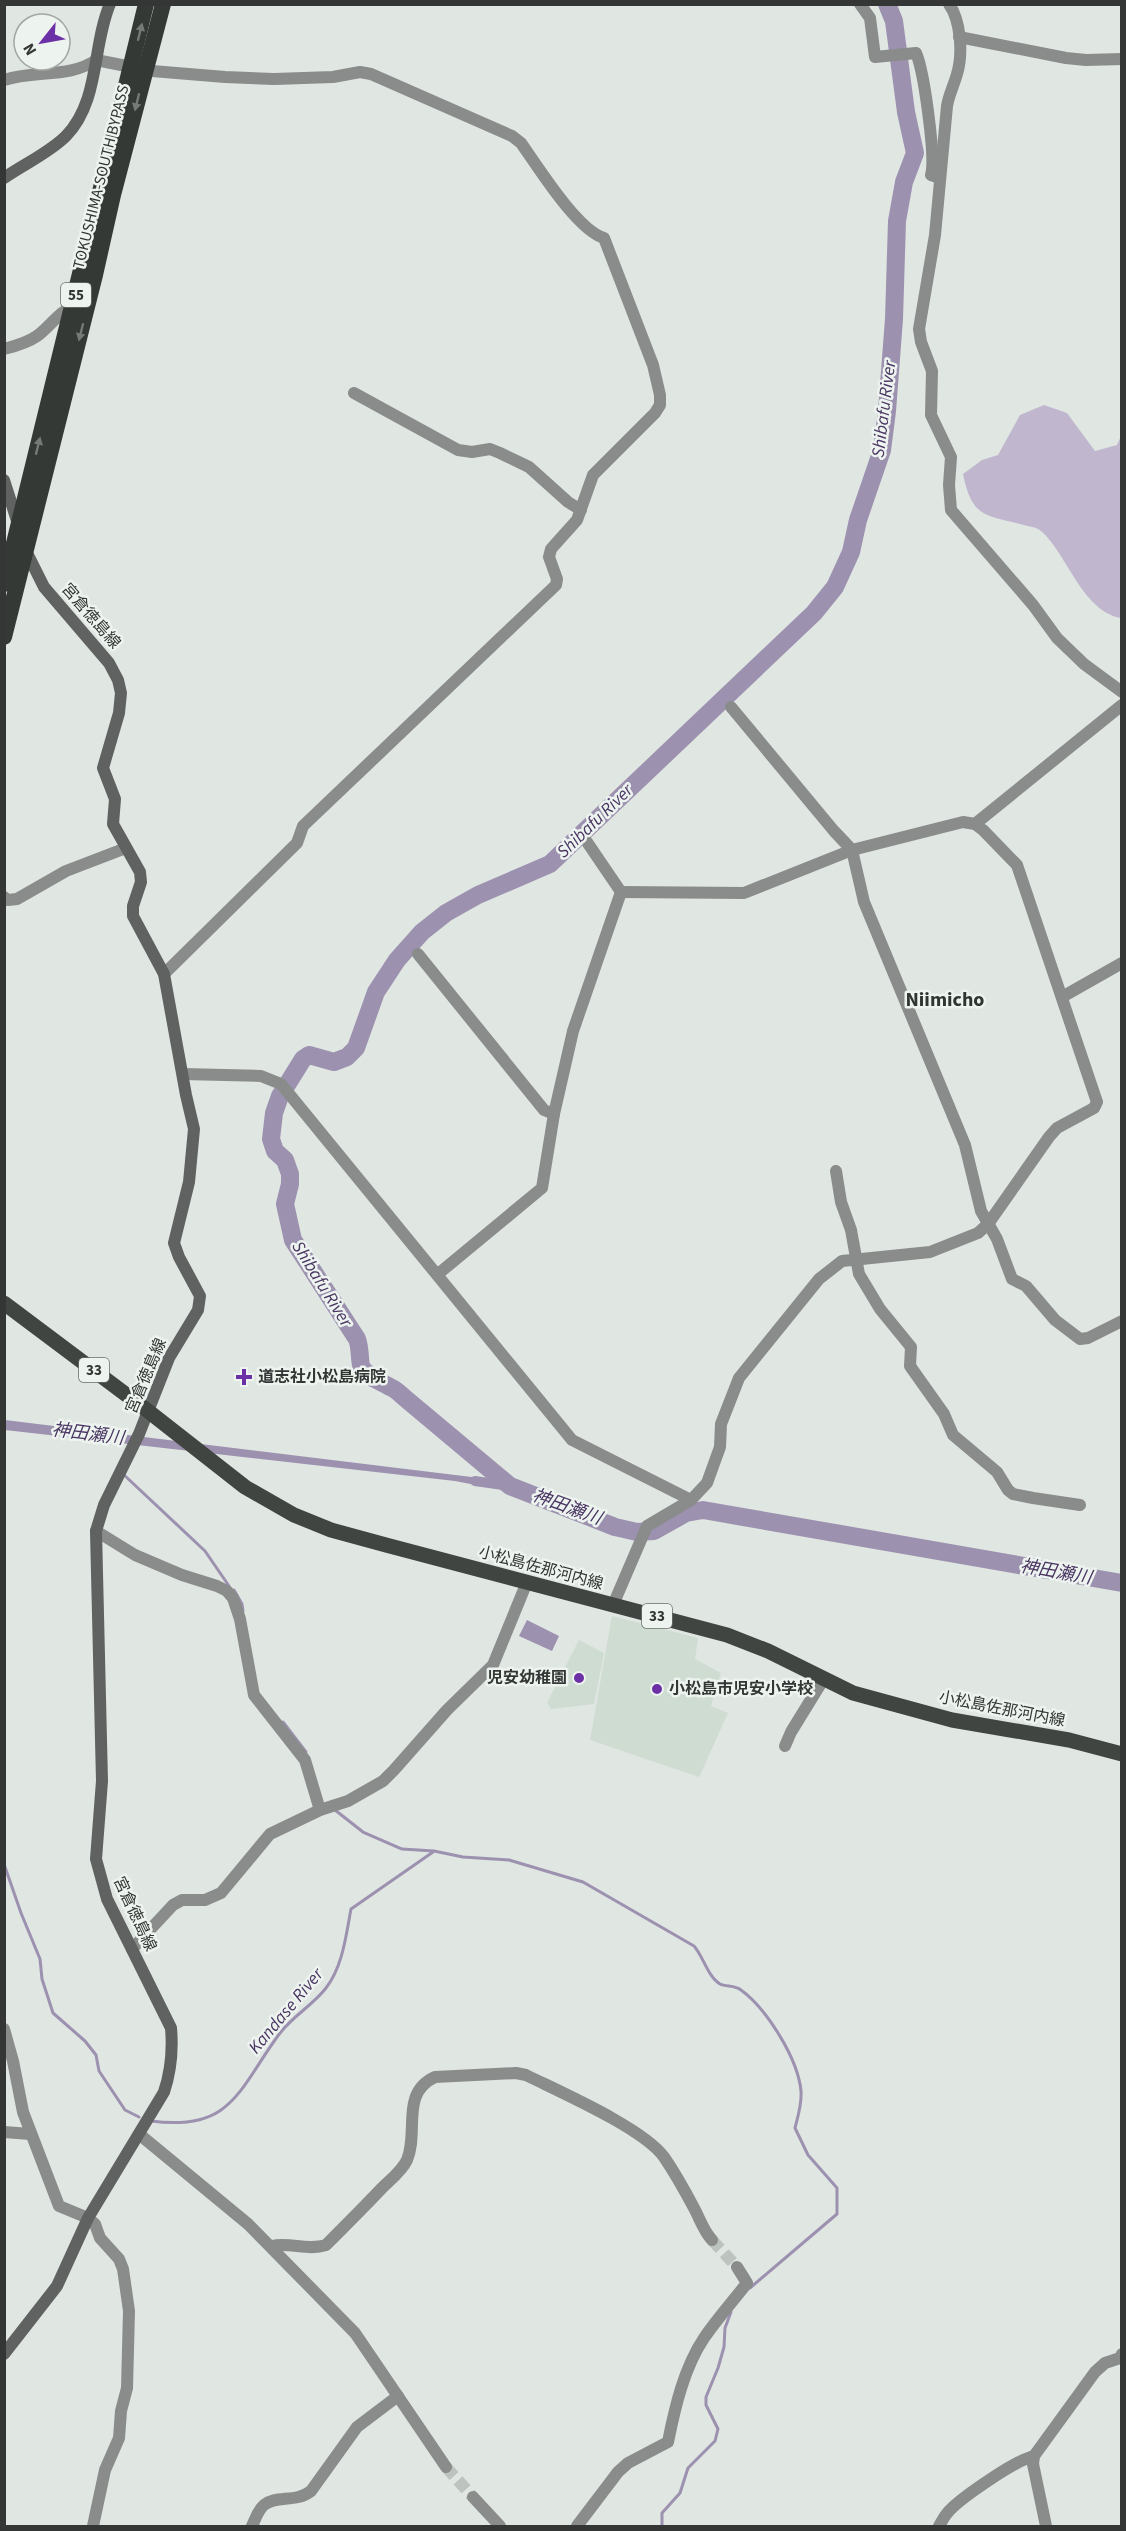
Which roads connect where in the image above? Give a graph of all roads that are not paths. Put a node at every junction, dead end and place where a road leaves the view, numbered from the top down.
1 (110, 4) edge
2 (146, 4) edge
3 (162, 4) edge
4 (860, 4) edge
5 (949, 4) edge
6 (958, 37) junction
7 (1122, 59) edge
8 (96, 60) junction
9 (138, 69) junction
10 (4, 80) edge
11 (4, 178) edge
12 (940, 178) junction
13 (80, 305) junction
14 (4, 349) edge
15 (354, 393) dead end
16 (4, 480) edge
17 (581, 510) junction
18 (18, 525) junction
19 (25, 549) junction
20 (4, 584) edge
21 (4, 637) edge
22 (1122, 692) edge
23 (1122, 705) edge
24 (731, 707) dead end
25 (975, 825) junction
26 (587, 842) dead end
27 (126, 848) junction
28 (852, 850) junction
29 (621, 892) junction
30 (4, 897) edge
31 (418, 954) dead end
32 (1122, 963) edge
33 (164, 974) junction
34 (1062, 997) junction
35 (183, 1074) junction
36 (554, 1114) junction
37 (836, 1170) dead end
38 (988, 1224) junction
39 (855, 1260) junction
40 (438, 1274) junction
41 (4, 1303) edge
42 (1122, 1321) edge
43 (148, 1411) junction
44 (691, 1500) junction
45 (1080, 1505) dead end
46 (96, 1531) junction
47 (527, 1582) junction
48 (613, 1605) junction
49 (822, 1680) junction
50 (785, 1746) dead end
51 (1122, 1754) edge
52 (320, 1810) junction
53 (132, 1949) junction
54 (4, 2029) edge
55 (4, 2132) edge
56 (30, 2134) junction
57 (139, 2134) junction
58 (88, 2218) junction
59 (712, 2240) tunnel mouth
60 (272, 2246) junction
61 (737, 2267) tunnel mouth
62 (4, 2354) edge
63 (1122, 2354) edge
64 (398, 2396) junction
65 (1034, 2456) junction
66 (446, 2467) tunnel mouth
67 (473, 2497) tunnel mouth
68 (93, 2526) edge
69 (252, 2526) edge
70 (500, 2526) edge
71 (577, 2526) edge
72 (939, 2526) edge
73 (1046, 2526) edge

1 - 8 main road
9 -> 2 highway, TOKUSHIMA-SOUTH BYPASS / 55
3 - 9 highway, TOKUSHIMA-SOUTH BYPASS / 55
4 - 12 street
5 - 6 street
6 - 7 street
6 - 12 street
8 - 9 street
8 - 10 street
8 - 11 main road
9 - 13 highway, TOKUSHIMA-SOUTH BYPASS / 55
9 - 17 street
12 - 22 street
13 - 14 street
18 -> 13 highway, TOKUSHIMA-SOUTH BYPASS / 55
13 -> 19 highway, TOKUSHIMA-SOUTH BYPASS / 55
15 - 17 street
16 - 18 main road, 宮倉徳島線
17 - 33 street
18 - 19 main road, 宮倉徳島線
18 - 20 highway, TOKUSHIMA-SOUTH BYPASS / 55
19 - 21 highway, TOKUSHIMA-SOUTH BYPASS / 55
19 - 27 main road, 宮倉徳島線
23 - 25 street
24 - 28 street
25 - 28 street
25 - 34 street
26 - 29 street
27 - 30 street
27 - 33 main road, 宮倉徳島線
28 - 29 street
28 - 38 street
29 - 36 street
31 - 36 street
32 - 34 street
33 - 35 main road, 宮倉徳島線
34 - 38 street
35 - 40 street
35 - 43 main road, 宮倉徳島線
36 - 40 street
37 - 39 street
38 - 39 street
38 - 42 street
39 - 44 street
39 - 45 street
40 - 44 street
41 - 43 main road, 小松島佐那河内線 / 33
43 - 46 main road, 宮倉徳島線
43 - 47 main road, 小松島佐那河内線 / 33
44 - 48 street
46 - 52 street
46 - 53 main road, 宮倉徳島線
47 - 48 main road, 小松島佐那河内線 / 33
47 - 52 street
48 - 49 main road, 小松島佐那河内線 / 33
49 - 50 street
49 - 51 main road, 小松島佐那河内線 / 33
52 - 53 street
53 - 57 main road, 宮倉徳島線
54 - 56 street
55 - 56 street
56 - 58 street
57 - 58 main road, 宮倉徳島線
57 - 60 street
58 - 62 main road, 宮倉徳島線
58 - 68 street
59 - 60 street
60 - 64 street
61 - 71 street
63 - 65 street
64 - 66 street
64 - 69 street
65 - 72 street
65 - 73 street
67 - 70 street

